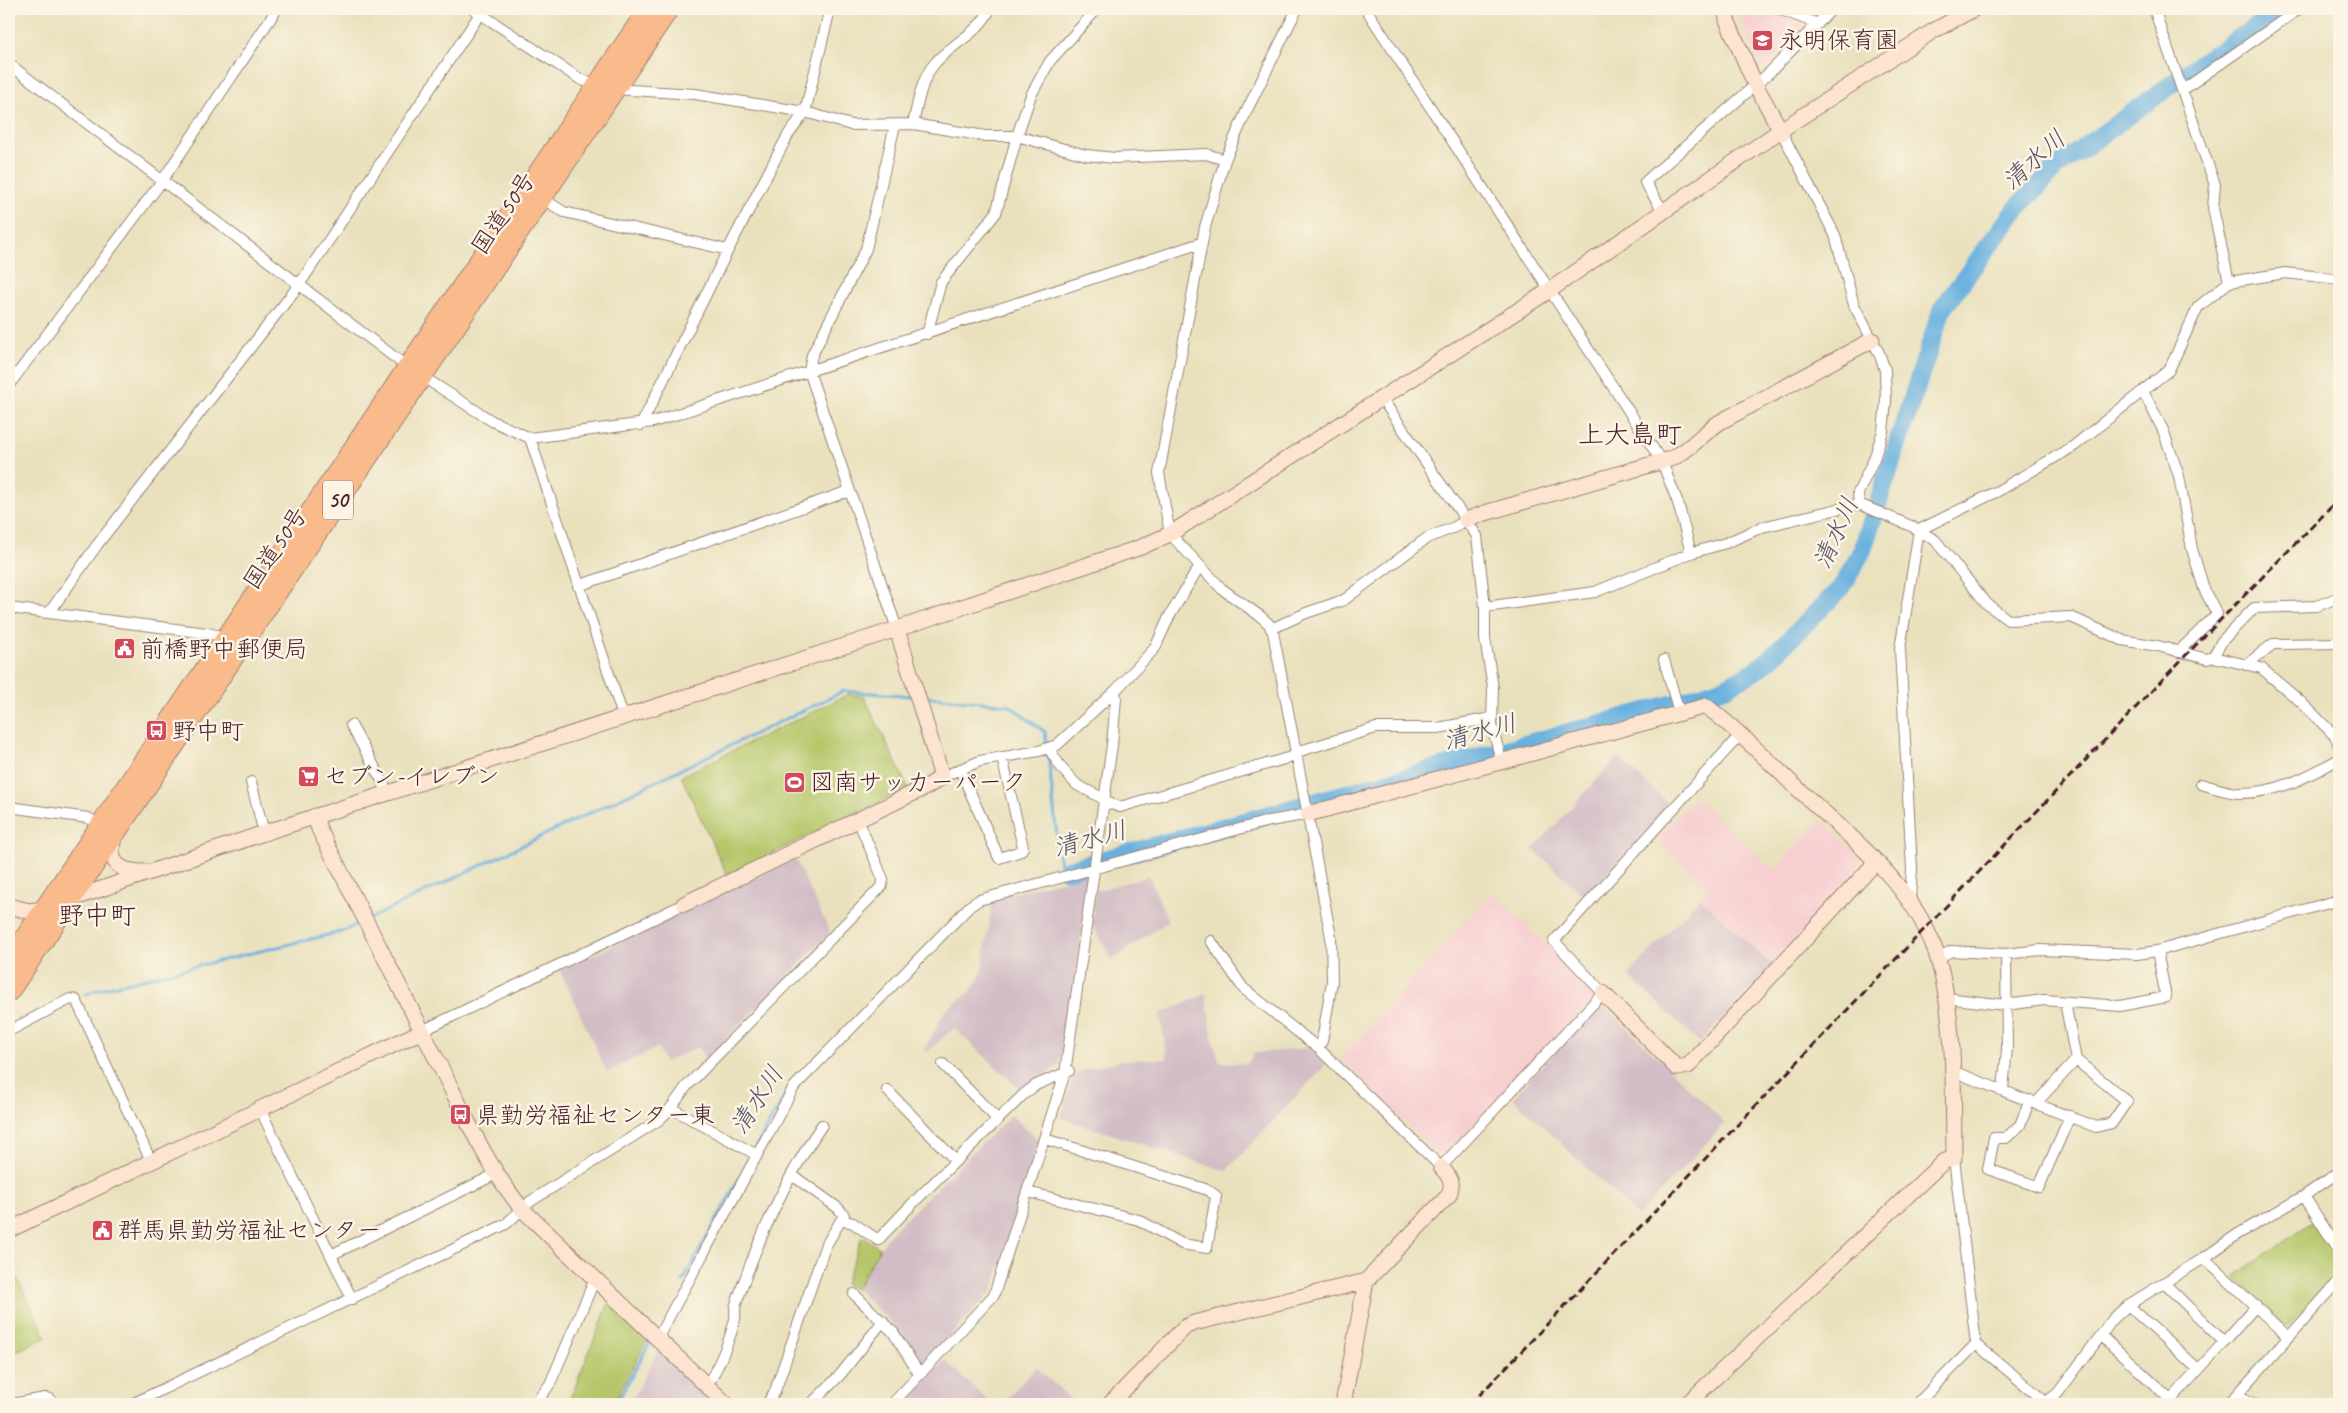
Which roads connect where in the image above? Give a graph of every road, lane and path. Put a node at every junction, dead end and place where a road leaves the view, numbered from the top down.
1 (277, 9) edge
2 (648, 9) edge
3 (669, 9) edge
4 (830, 9) edge
5 (990, 9) edge
6 (1097, 9) edge
7 (1297, 9) edge
8 (1366, 9) edge
9 (1726, 9) edge
10 (1779, 9) edge
11 (1832, 9) edge
12 (1974, 9) edge
13 (2154, 9) edge
14 (2299, 9) edge
15 (477, 11) edge
16 (1818, 24) junction
17 (9, 64) edge
18 (1755, 84) junction
19 (595, 86) junction
20 (614, 89) junction
21 (2184, 89) junction
22 (805, 112) junction
23 (913, 124) junction
24 (895, 125) junction
25 (1782, 132) junction
26 (1017, 136) junction
27 (1226, 160) junction
28 (162, 182) junction
29 (543, 199) junction
30 (1663, 211) junction
31 (1201, 242) junction
32 (728, 250) junction
33 (2339, 279) edge
34 (2229, 282) junction
35 (299, 285) junction
36 (1550, 290) junction
37 (927, 334) junction
38 (1872, 340) junction
39 (414, 371) junction
40 (809, 371) junction
41 (9, 385) edge
42 (2143, 391) junction
43 (1382, 399) junction
44 (641, 425) junction
45 (530, 438) junction
46 (1662, 462) junction
47 (849, 491) junction
48 (1859, 504) junction
49 (1466, 520) junction
50 (1918, 530) junction
51 (1170, 534) junction
52 (1691, 553) junction
53 (1199, 567) junction
54 (578, 586) junction
55 (2339, 598) edge
56 (1485, 607) junction
57 (9, 608) edge
58 (49, 613) junction
59 (897, 629) junction
60 (1271, 629) junction
61 (234, 640) junction
62 (2339, 643) edge
63 (2178, 652) junction
64 (2213, 657) junction
65 (1664, 660) dead end
66 (2246, 665) junction
67 (1115, 691) junction
68 (1677, 706) junction
69 (623, 718) junction
70 (1492, 718) junction
71 (351, 725) dead end
72 (1740, 735) junction
73 (2338, 740) edge
74 (1049, 749) junction
75 (1296, 754) junction
76 (1499, 755) junction
77 (1002, 757) junction
78 (2339, 759) edge
79 (960, 769) junction
80 (942, 777) junction
81 (251, 782) dead end
82 (2200, 784) dead end
83 (386, 794) junction
84 (1104, 799) junction
85 (9, 808) edge
86 (1307, 808) junction
87 (315, 816) junction
88 (858, 820) junction
89 (107, 830) junction
90 (264, 833) junction
91 (1876, 862) junction
92 (1095, 865) junction
93 (147, 872) junction
94 (71, 898) junction
95 (1910, 900) junction
96 (2339, 900) edge
97 (684, 904) joint
98 (9, 906) edge
99 (43, 909) junction
100 (1211, 941) dead end
101 (2157, 951) junction
102 (2006, 954) junction
103 (1938, 958) junction
104 (9, 961) edge
105 (9, 992) edge
106 (1603, 992) junction
107 (1946, 998) junction
108 (2065, 1002) junction
109 (2006, 1004) junction
110 (9, 1031) edge
111 (422, 1031) junction
112 (1318, 1048) junction
113 (2076, 1060) junction
114 (943, 1064) dead end
115 (1952, 1071) junction
116 (1068, 1072) junction
117 (2003, 1089) junction
118 (887, 1090) dead end
119 (2033, 1102) junction
120 (671, 1108) junction
121 (260, 1109) junction
122 (2070, 1116) junction
123 (997, 1119) junction
124 (822, 1125) dead end
125 (1045, 1139) junction
126 (757, 1155) junction
127 (1954, 1158) junction
128 (955, 1160) junction
129 (151, 1162) junction
130 (1441, 1167) junction
131 (2339, 1172) edge
132 (496, 1174) junction
133 (792, 1175) junction
134 (1028, 1192) junction
135 (2304, 1196) junction
136 (523, 1210) junction
137 (842, 1220) junction
138 (9, 1230) edge
139 (2338, 1245) edge
140 (331, 1255) junction
141 (2204, 1258) junction
142 (595, 1280) junction
143 (1366, 1281) junction
144 (2339, 1281) edge
145 (2164, 1283) junction
146 (854, 1294) dead end
147 (352, 1299) junction
148 (2128, 1305) junction
149 (2256, 1306) junction
150 (883, 1321) junction
151 (2102, 1336) junction
152 (2288, 1337) junction
153 (657, 1339) junction
154 (2224, 1342) junction
155 (1976, 1344) junction
156 (2198, 1369) junction
157 (920, 1375) junction
158 (706, 1386) junction
159 (2238, 1395) junction
160 (2169, 1402) edge
161 (12, 1404) edge
162 (55, 1404) edge
163 (132, 1404) edge
164 (535, 1404) edge
165 (726, 1404) edge
166 (767, 1404) edge
167 (811, 1404) edge
168 (892, 1404) edge
169 (1110, 1404) edge
170 (1343, 1404) edge
171 (1687, 1404) edge
172 (1917, 1404) edge
173 (2046, 1404) edge
174 (2228, 1404) edge
175 (2255, 1404) edge

1 - 28 street
2 - 19 highway, 国道50号 / 50
3 - 20 highway, 国道50号 / 50
4 - 22 street
5 - 23 street
6 - 26 street
7 - 27 street
8 - 36 street
9 - 18 street
10 - 16 street
11 - 16 street
12 - 25 street
13 - 21 street
14 - 21 street
15 - 19 street
15 - 35 street
16 - 18 street
17 - 28 street
18 - 25 street
18 - 30 street
19 - 20 street
19 - 39 highway, 国道50号 / 50
20 - 22 street
20 - 29 highway, 国道50号 / 50
21 - 34 street
22 - 24 street
22 - 32 street
23 - 24 street
23 - 26 street
24 - 40 street
25 - 30 street
25 - 38 street
26 - 27 street
26 - 37 street
27 - 31 street
28 - 35 street
28 - 41 street
29 - 32 street
29 - 39 highway, 国道50号 / 50
30 - 36 street
31 - 37 street
31 - 51 street
32 - 44 street
33 - 34 street
34 - 42 street
35 - 39 street
35 - 58 street
36 - 43 street
36 - 46 street
37 - 40 street
38 - 46 street
38 - 48 street
39 - 45 street
39 - 61 highway, 国道50号 / 50
40 - 44 street
40 - 47 street
42 - 50 street
42 - 63 street
43 - 49 street
43 - 51 street
44 - 45 street
45 - 54 street
46 - 49 street
46 - 52 street
47 - 54 street
47 - 59 street
48 - 50 street
48 - 52 street
49 - 56 street
49 - 60 street
50 - 63 street
50 - 95 street
51 - 53 street
51 - 59 street
52 - 56 street
53 - 60 street
53 - 67 street
54 - 69 street
55 - 64 street
56 - 70 street
57 - 58 street
58 - 61 street
59 - 69 street
59 - 80 street
60 - 75 street
61 - 89 highway, 国道50号 / 50
62 - 66 street
63 - 64 street
64 - 66 street
65 - 68 street
66 - 73 street
67 - 74 street
67 - 84 street
68 - 72 street
68 - 76 street
69 - 83 street
70 - 75 street
70 - 76 street
71 - 83 street
72 - 91 street
72 - 106 street
74 - 77 street
74 - 84 street
75 - 84 street
75 - 86 street
76 - 86 street
77 - 79 street
77 - 79 street
78 - 82 street
79 - 80 street
80 - 88 street
81 - 90 street
83 - 87 street
84 - 92 street
85 - 89 street
86 - 92 street
86 - 112 street
87 - 90 street
87 - 111 street
88 - 97 street
88 - 120 street
89 - 93 street
89 - 94 highway, 国道50号 / 50
89 - 99 highway, 国道50号 / 50
90 - 93 street
91 - 95 street
91 - 106 street
92 - 116 street
92 - 126 street
93 - 94 street
94 - 99 street
94 - 105 highway, 国道50号 / 50
95 - 103 street
96 - 101 street
97 - 111 street
98 - 99 street
99 - 104 highway, 国道50号 / 50
100 - 112 street
101 - 102 street
101 - 108 street
102 - 103 street
102 - 109 street
103 - 107 street
106 - 130 street
107 - 109 street
107 - 115 street
108 - 109 street
108 - 113 street
109 - 117 street
110 - 129 street
111 - 121 street
111 - 132 street
112 - 130 street
113 - 119 street
113 - 122 street
114 - 123 street
115 - 117 street
115 - 127 street
116 - 123 street
116 - 125 street
117 - 119 street
118 - 128 street
119 - 122 street
119 - 122 street
120 - 126 street
120 - 136 street
121 - 129 street
121 - 140 street
123 - 128 street
124 - 133 street
125 - 134 street
125 - 134 street
126 - 153 street
127 - 155 street
127 - 171 street
128 - 137 street
129 - 138 street
130 - 143 street
131 - 135 street
132 - 136 street
132 - 140 street
133 - 137 street
133 - 158 street
134 - 157 street
135 - 139 street
135 - 141 street
136 - 142 street
136 - 147 street
137 - 166 street
140 - 147 street
141 - 145 street
141 - 149 street
142 - 153 street
142 - 164 street
143 - 169 street
143 - 170 street
144 - 152 street
145 - 148 street
145 - 154 street
146 - 150 street
147 - 163 street
148 - 151 street
148 - 156 street
149 - 152 street
149 - 154 street
150 - 157 street
150 - 167 street
151 - 160 street
151 - 173 street
152 - 159 street
153 - 158 street
154 - 156 street
155 - 172 street
155 - 173 street
156 - 160 street
157 - 168 street
158 - 165 street
159 - 174 street
159 - 175 street
161 - 162 street

